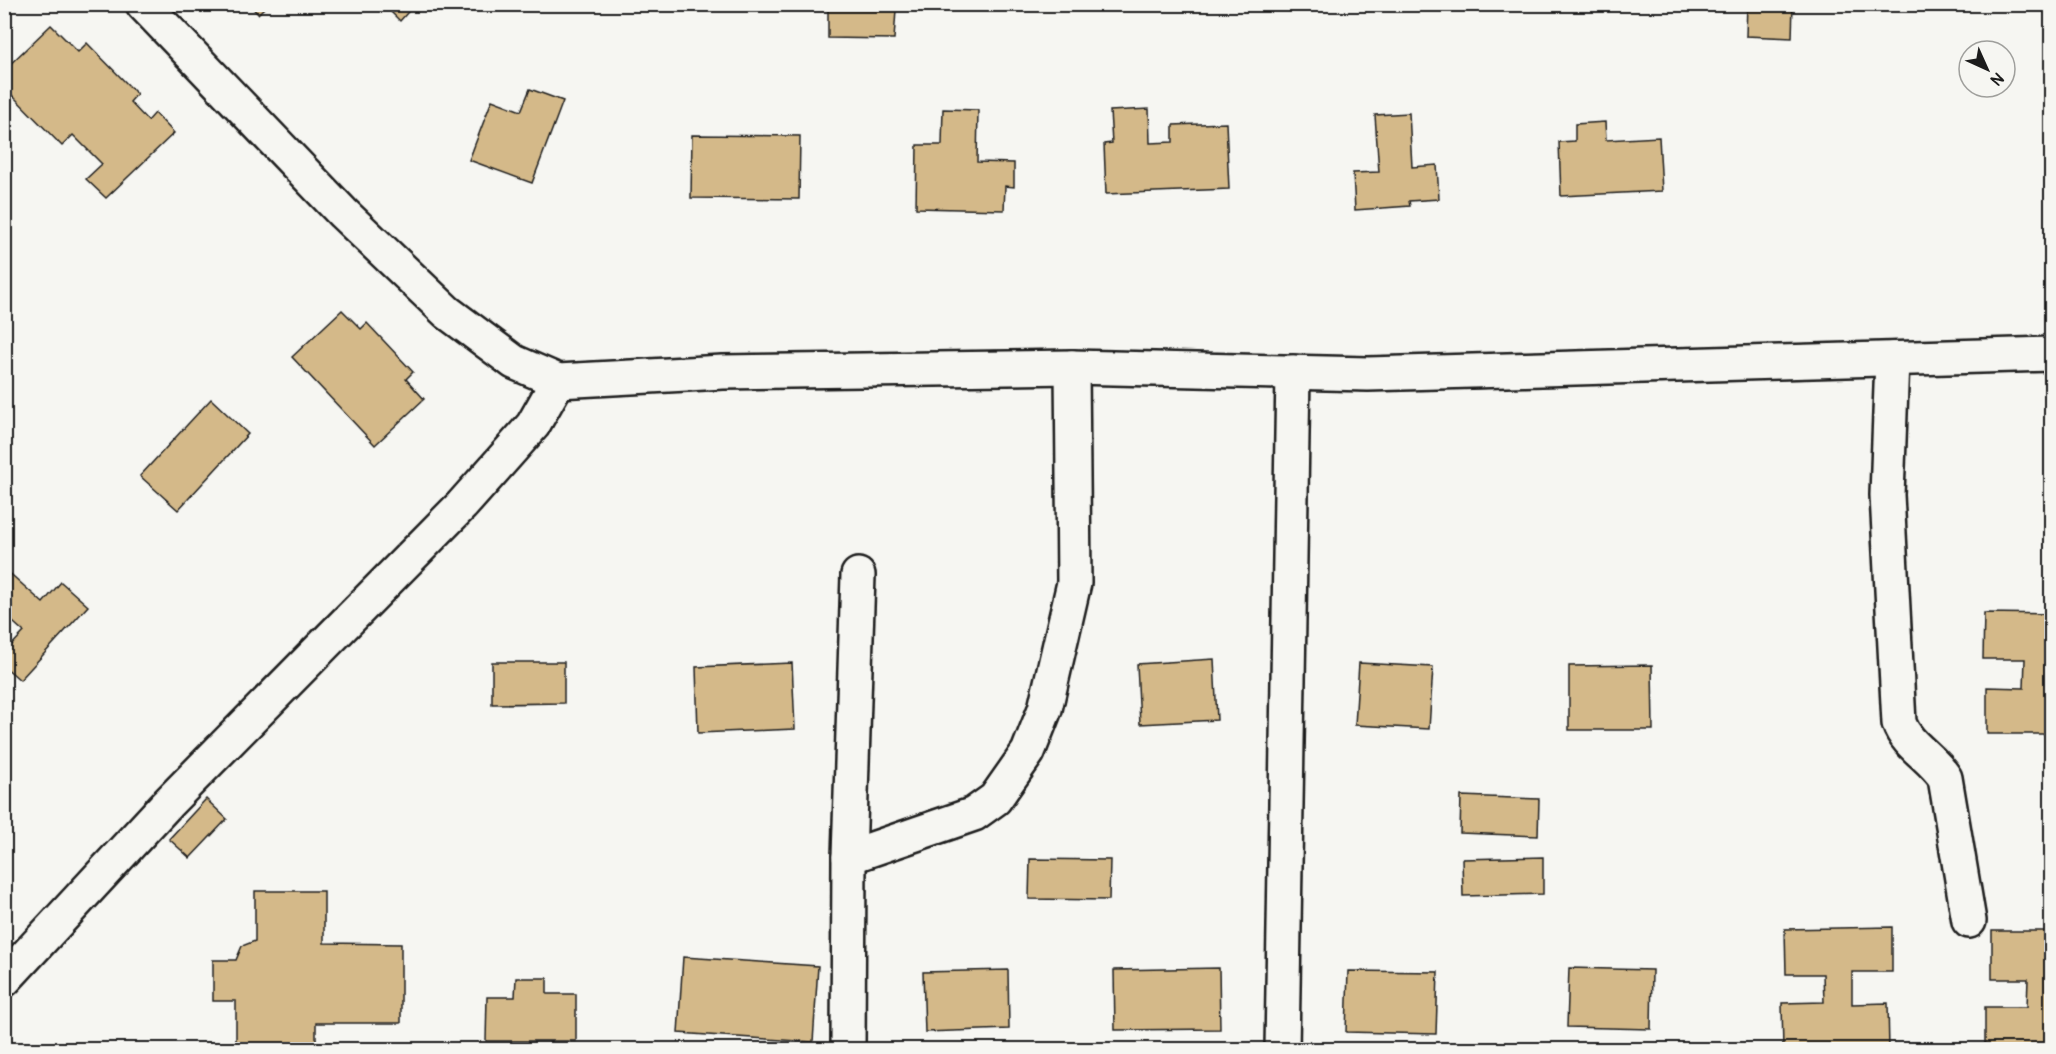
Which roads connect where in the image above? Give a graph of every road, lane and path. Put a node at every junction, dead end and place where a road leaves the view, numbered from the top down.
1 (143, 4) edge
2 (2052, 354) edge
3 (1892, 359) junction
4 (1072, 367) junction
5 (1293, 372) junction
6 (558, 381) junction
7 (858, 575) dead end
8 (849, 856) junction
9 (1969, 921) dead end
10 (4, 980) edge
11 (848, 1050) edge
12 (1282, 1050) edge

1 - 6 street
2 - 3 street
3 - 5 street
3 - 9 street
4 - 5 street
4 - 6 street
4 - 8 street
5 - 12 street
6 - 10 street
7 - 8 street
8 - 11 street

